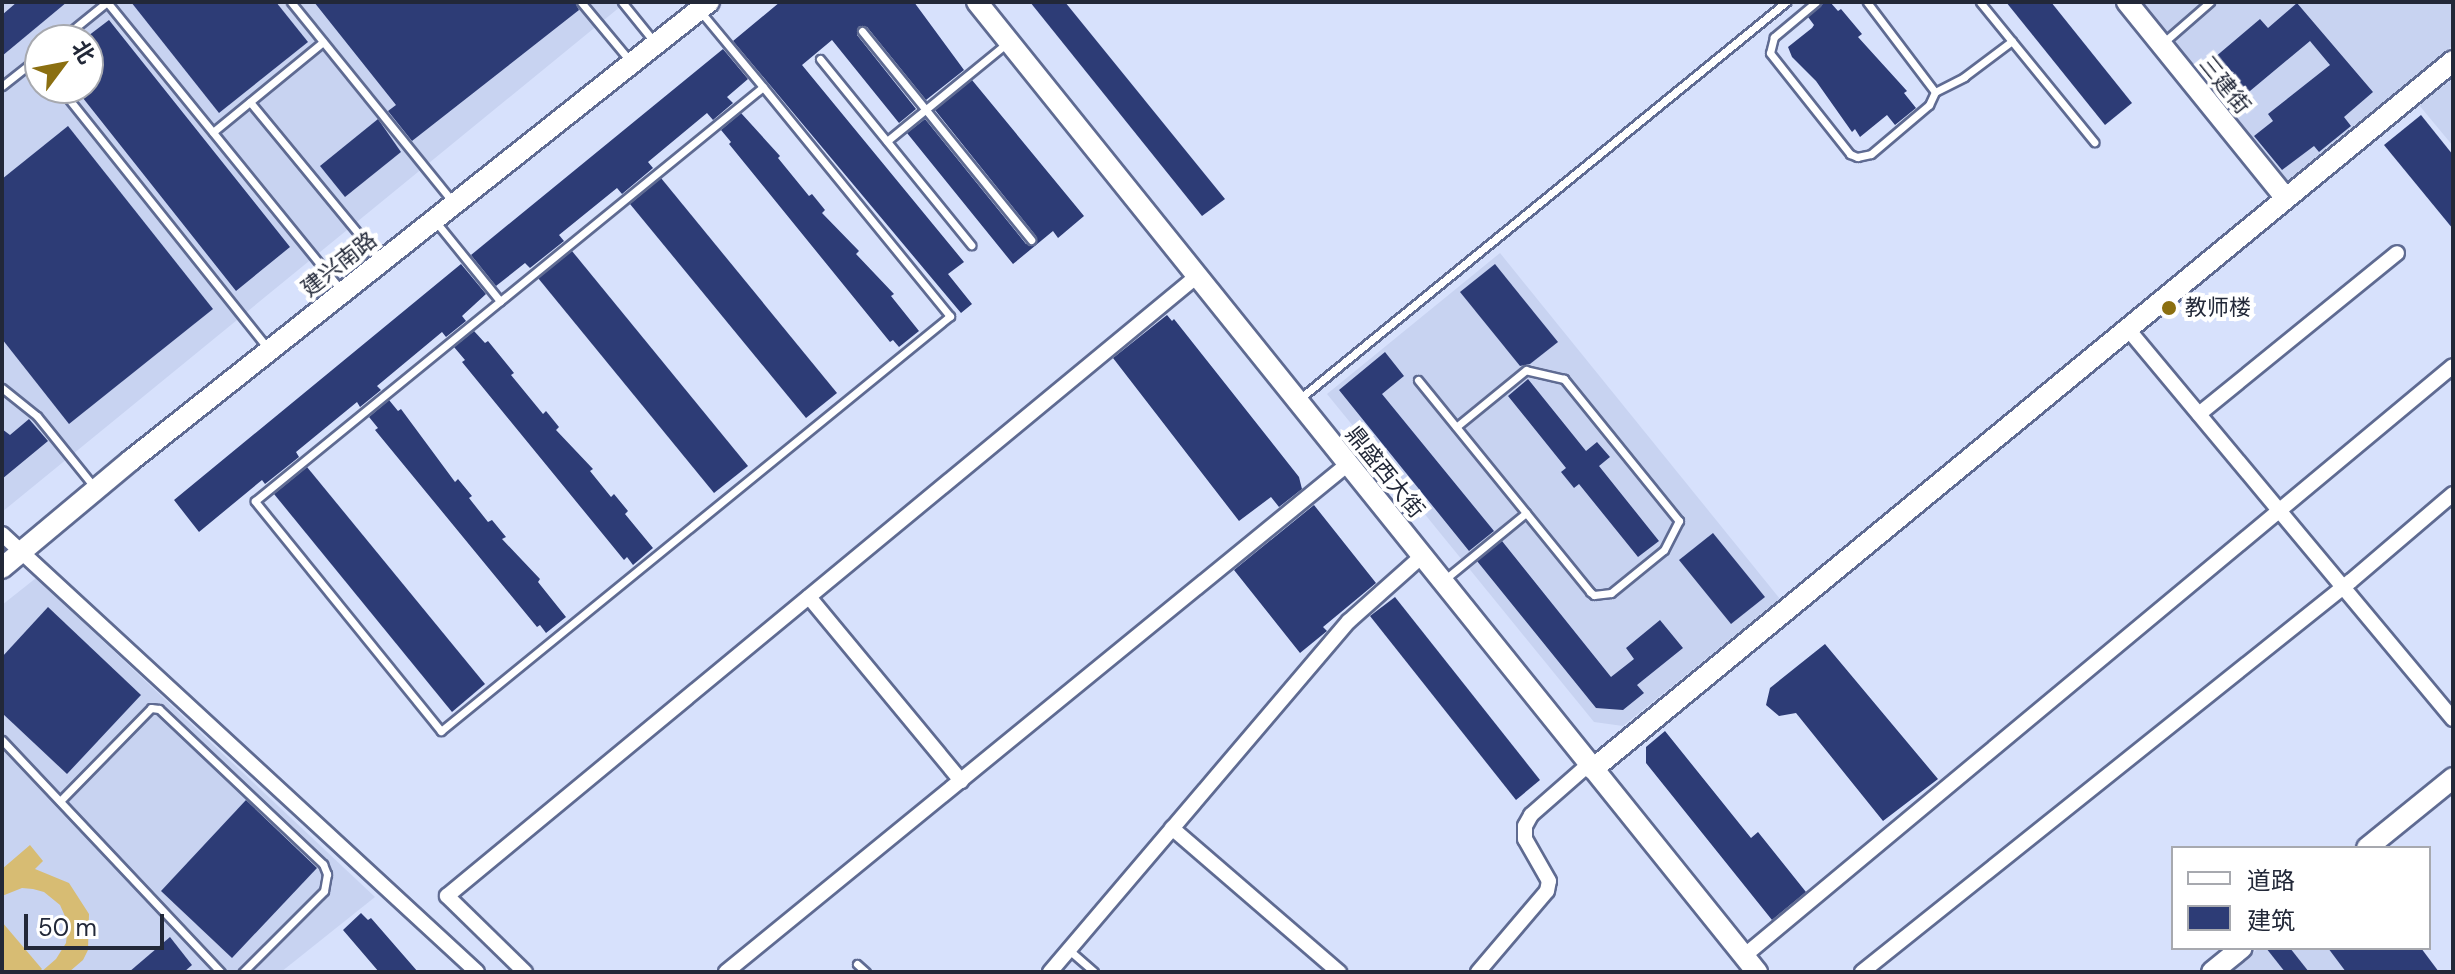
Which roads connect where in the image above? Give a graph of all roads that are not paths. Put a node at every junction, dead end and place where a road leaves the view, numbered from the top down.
1 (291, 2) edge
2 (581, 2) edge
3 (622, 2) edge
4 (977, 2) edge
5 (1786, 2) edge
6 (1816, 2) edge
7 (1867, 2) edge
8 (1980, 2) edge
9 (2127, 2) edge
10 (2210, 2) edge
11 (704, 6) edge
12 (80, 24) edge
13 (862, 31) dead end
14 (2012, 41) junction
15 (323, 42) junction
16 (1009, 42) junction
17 (656, 44) junction
18 (2162, 44) junction
19 (820, 59) dead end
20 (2453, 61) edge
21 (631, 63) junction
22 (24, 68) edge
23 (4, 81) edge
24 (763, 87) junction
25 (1935, 92) junction
26 (250, 102) junction
27 (73, 104) edge
28 (926, 109) junction
29 (213, 132) junction
30 (887, 141) junction
31 (2094, 142) dead end
32 (2286, 198) junction
33 (455, 204) junction
34 (435, 220) junction
35 (1031, 240) dead end
36 (971, 245) dead end
37 (2397, 253) dead end
38 (381, 262) junction
39 (1197, 276) junction
40 (343, 292) junction
41 (500, 301) junction
42 (2127, 328) junction
43 (269, 351) junction
44 (2453, 366) edge
45 (1418, 380) dead end
46 (2, 388) edge
47 (1297, 401) junction
48 (2199, 414) junction
49 (1456, 427) junction
50 (1348, 464) junction
51 (96, 489) junction
52 (2453, 494) edge
53 (2279, 511) junction
54 (1526, 513) junction
55 (2, 534) edge
56 (23, 550) junction
57 (1422, 556) junction
58 (2, 568) edge
59 (1442, 581) junction
60 (2343, 587) junction
61 (809, 597) junction
62 (2453, 719) edge
63 (2, 740) edge
64 (1591, 766) junction
65 (2453, 778) edge
66 (961, 781) junction
67 (60, 801) junction
68 (1172, 828) junction
69 (2369, 846) edge
70 (1069, 950) junction
71 (2240, 950) edge
72 (857, 964) dead end
73 (1750, 964) edge
74 (221, 972) edge
75 (243, 972) edge
76 (477, 972) edge
77 (525, 972) edge
78 (726, 972) edge
79 (866, 972) edge
80 (1050, 972) edge
81 (1094, 972) edge
82 (1339, 972) edge
83 (1478, 972) edge
84 (1862, 972) edge
85 (2212, 972) edge

1 - 15 lane
2 - 21 lane
3 - 17 lane
4 - 16 street, 鼎盛西大街
5 - 47 lane
6 - 25 lane
7 - 25 lane
8 - 14 lane
9 - 18 street, 三建街
10 - 18 lane
11 - 17 street, 建兴南路
11 - 24 lane
12 - 29 lane
13 - 28 lane
14 - 25 lane
14 - 31 lane
15 - 26 lane
15 - 33 lane
16 - 28 lane
16 - 39 street, 鼎盛西大街
17 - 21 street, 建兴南路
18 - 32 street, 三建街
19 - 30 lane
20 - 32 street
21 - 33 street, 建兴南路
22 - 23 lane
24 - 41 lane
24 - 41 lane
26 - 29 lane
26 - 38 lane
27 - 43 lane
28 - 30 lane
28 - 35 lane
29 - 40 lane
30 - 36 lane
32 - 42 street
33 - 34 street, 建兴南路
34 - 38 street, 建兴南路
34 - 41 lane
37 - 48 street
38 - 40 street, 建兴南路
39 - 47 street, 鼎盛西大街
39 - 61 street
40 - 43 street, 建兴南路
42 - 48 street
42 - 64 street
43 - 51 street, 建兴南路
44 - 53 street
45 - 49 lane
46 - 51 lane
47 - 50 street, 鼎盛西大街
48 - 53 street
49 - 54 lane
49 - 54 lane
50 - 57 street, 鼎盛西大街
50 - 66 street
51 - 56 street, 建兴南路
52 - 60 street
53 - 60 street
53 - 73 street
54 - 59 lane
55 - 56 street
56 - 58 street, 建兴南路
56 - 76 street
57 - 59 street, 鼎盛西大街
57 - 68 street
59 - 64 street, 鼎盛西大街
60 - 62 street
60 - 84 street
61 - 66 street
61 - 77 street
63 - 67 lane
64 - 73 street, 鼎盛西大街
64 - 83 street
65 - 69 street
66 - 78 street
67 - 74 lane
67 - 75 lane
68 - 70 street
68 - 82 street
70 - 80 street
70 - 81 lane
71 - 85 street
72 - 79 lane

